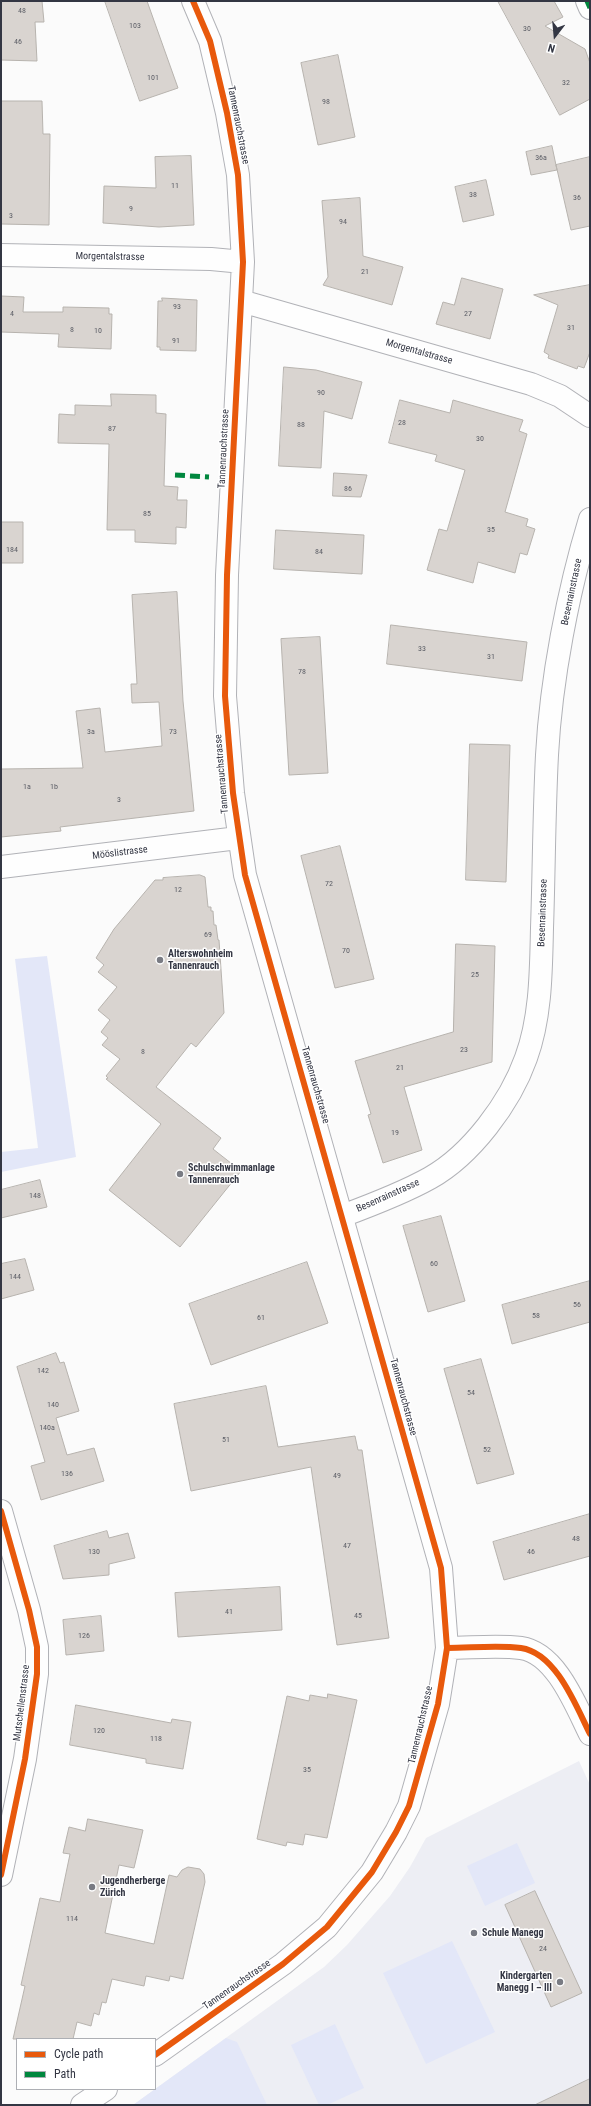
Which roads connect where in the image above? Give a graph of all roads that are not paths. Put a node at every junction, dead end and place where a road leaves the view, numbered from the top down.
1 (193, 1) edge
2 (587, 1) edge
3 (590, 8) edge
4 (1, 255) edge
5 (243, 262) junction
6 (241, 301) junction
7 (590, 416) edge
8 (590, 519) edge
9 (238, 838) junction
10 (1, 867) edge
11 (342, 1216) junction
12 (1, 1511) edge
13 (447, 1648) junction
14 (590, 1734) edge
15 (1, 1875) edge
16 (156, 2054) edge
17 (104, 2090) edge
18 (82, 2105) edge

1 - 5 street, Tannenrauchstrasse
2 - 3 street
4 - 5 street, Morgentalstrasse
5 - 6 street, Tannenrauchstrasse
6 - 7 street, Morgentalstrasse
6 - 9 street, Tannenrauchstrasse
8 - 11 street, Besenrainstrasse
9 - 10 street, Mööslistrasse
9 - 11 street, Tannenrauchstrasse
11 - 13 street, Tannenrauchstrasse
12 - 15 street, Mutschellenstrasse
13 - 14 street
13 - 16 street, Tannenrauchstrasse
17 - 18 street

